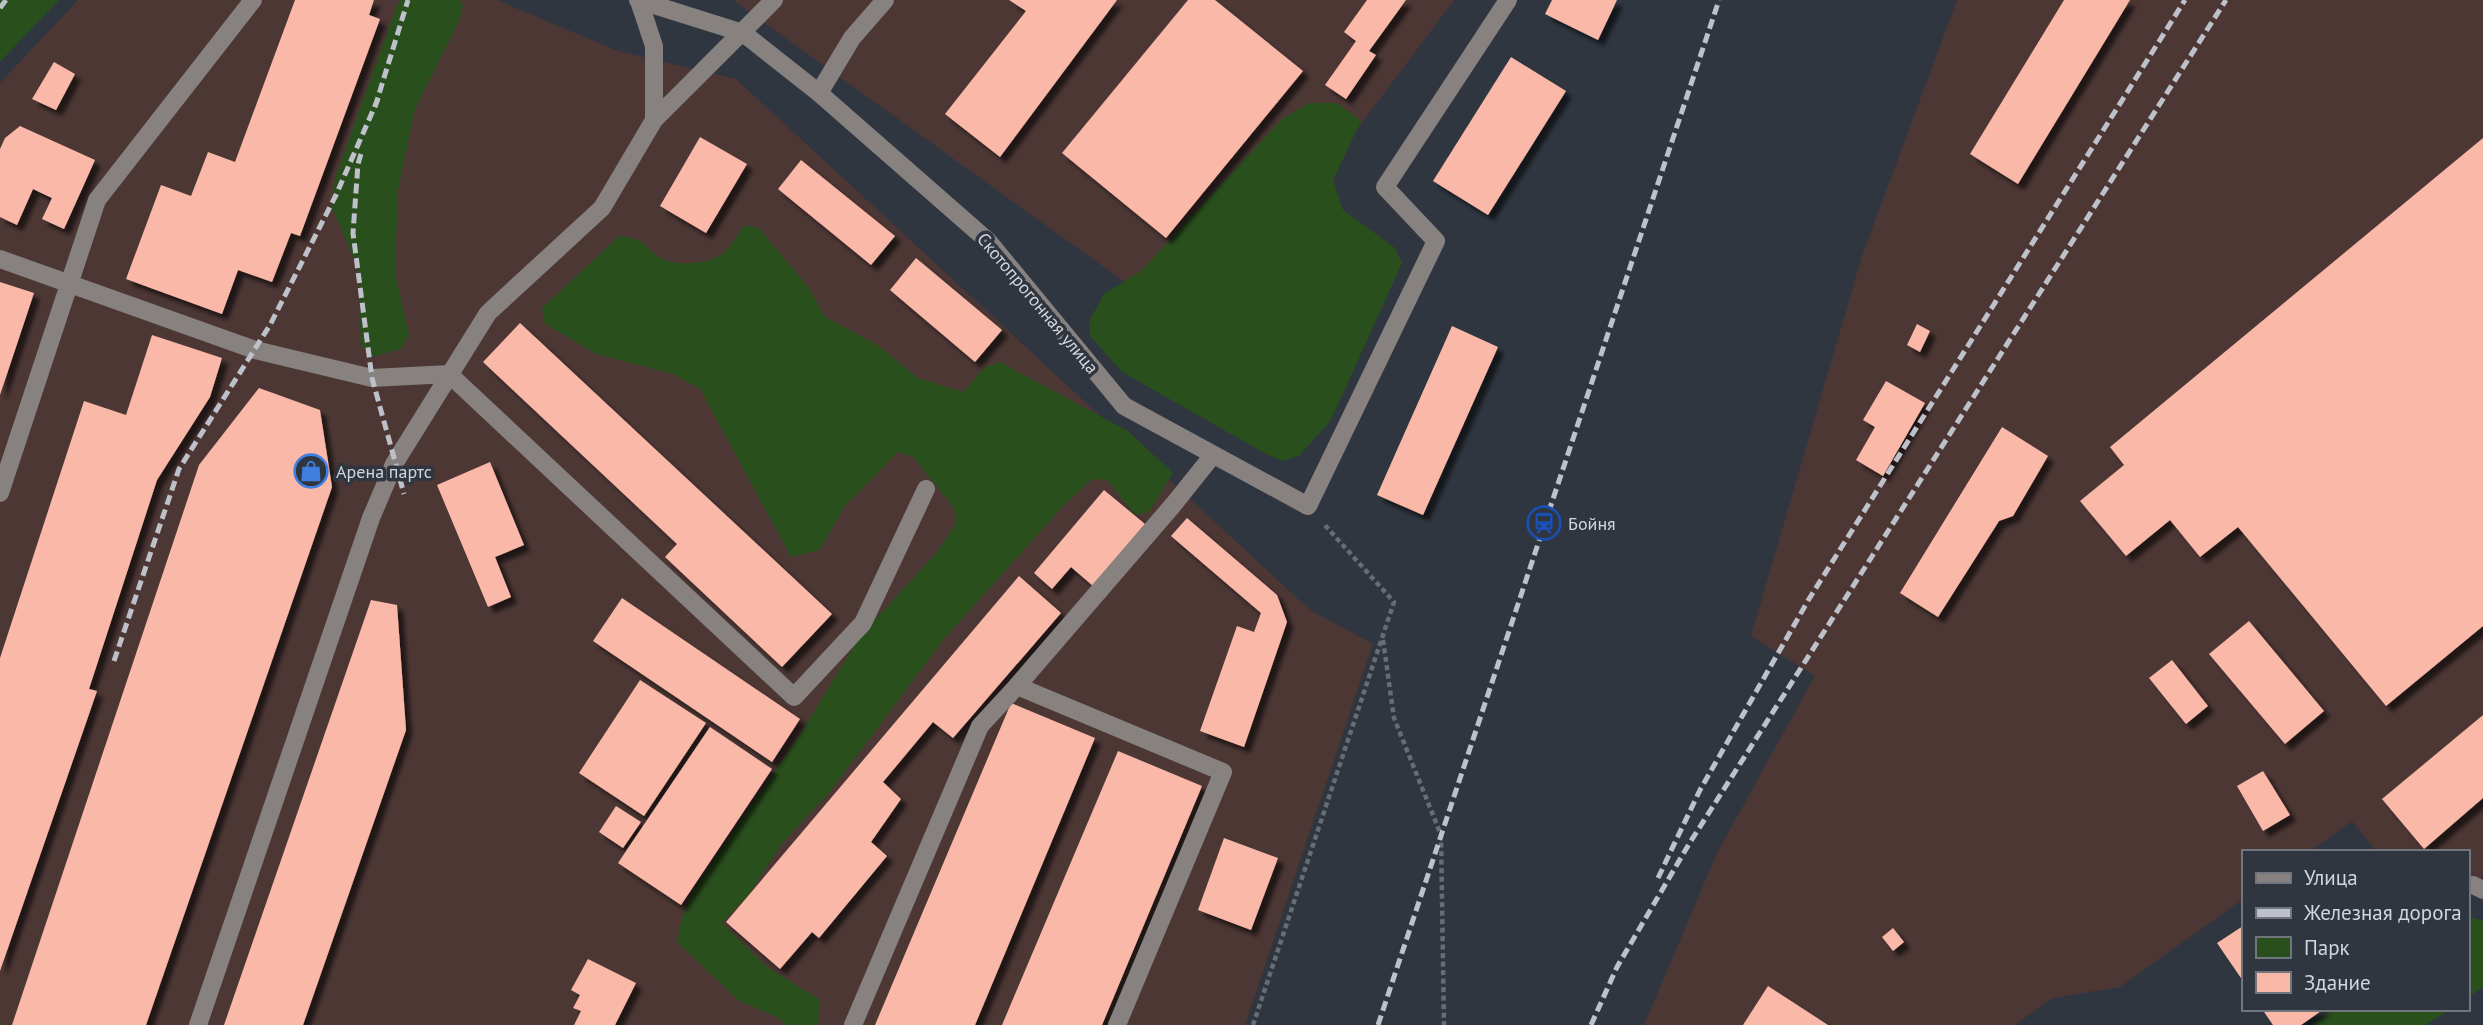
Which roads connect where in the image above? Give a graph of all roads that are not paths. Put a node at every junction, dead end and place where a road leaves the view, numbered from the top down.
1 (253, 0) edge
2 (638, 0) edge
3 (774, 0) edge
4 (884, 0) edge
5 (1508, 0) edge
6 (743, 33) junction
7 (819, 93) junction
8 (654, 120) junction
9 (0, 258) edge
10 (70, 284) junction
11 (449, 374) junction
12 (1213, 455) junction
13 (926, 489) dead end
14 (0, 493) edge
15 (1017, 686) junction
16 (198, 1025) edge
17 (853, 1025) edge
18 (1117, 1025) edge

1 - 10 street
2 - 6 street, Скотопрогонная улица
2 - 8 street
3 - 6 street
4 - 7 street
5 - 12 street, Скотопрогонная улица
6 - 7 street, Скотопрогонная улица
6 - 8 street
7 - 12 street, Скотопрогонная улица
8 - 11 street
9 - 10 street
10 - 11 street
10 - 14 street
11 - 13 street
11 - 16 street
12 - 15 street
15 - 17 street
15 - 18 street

